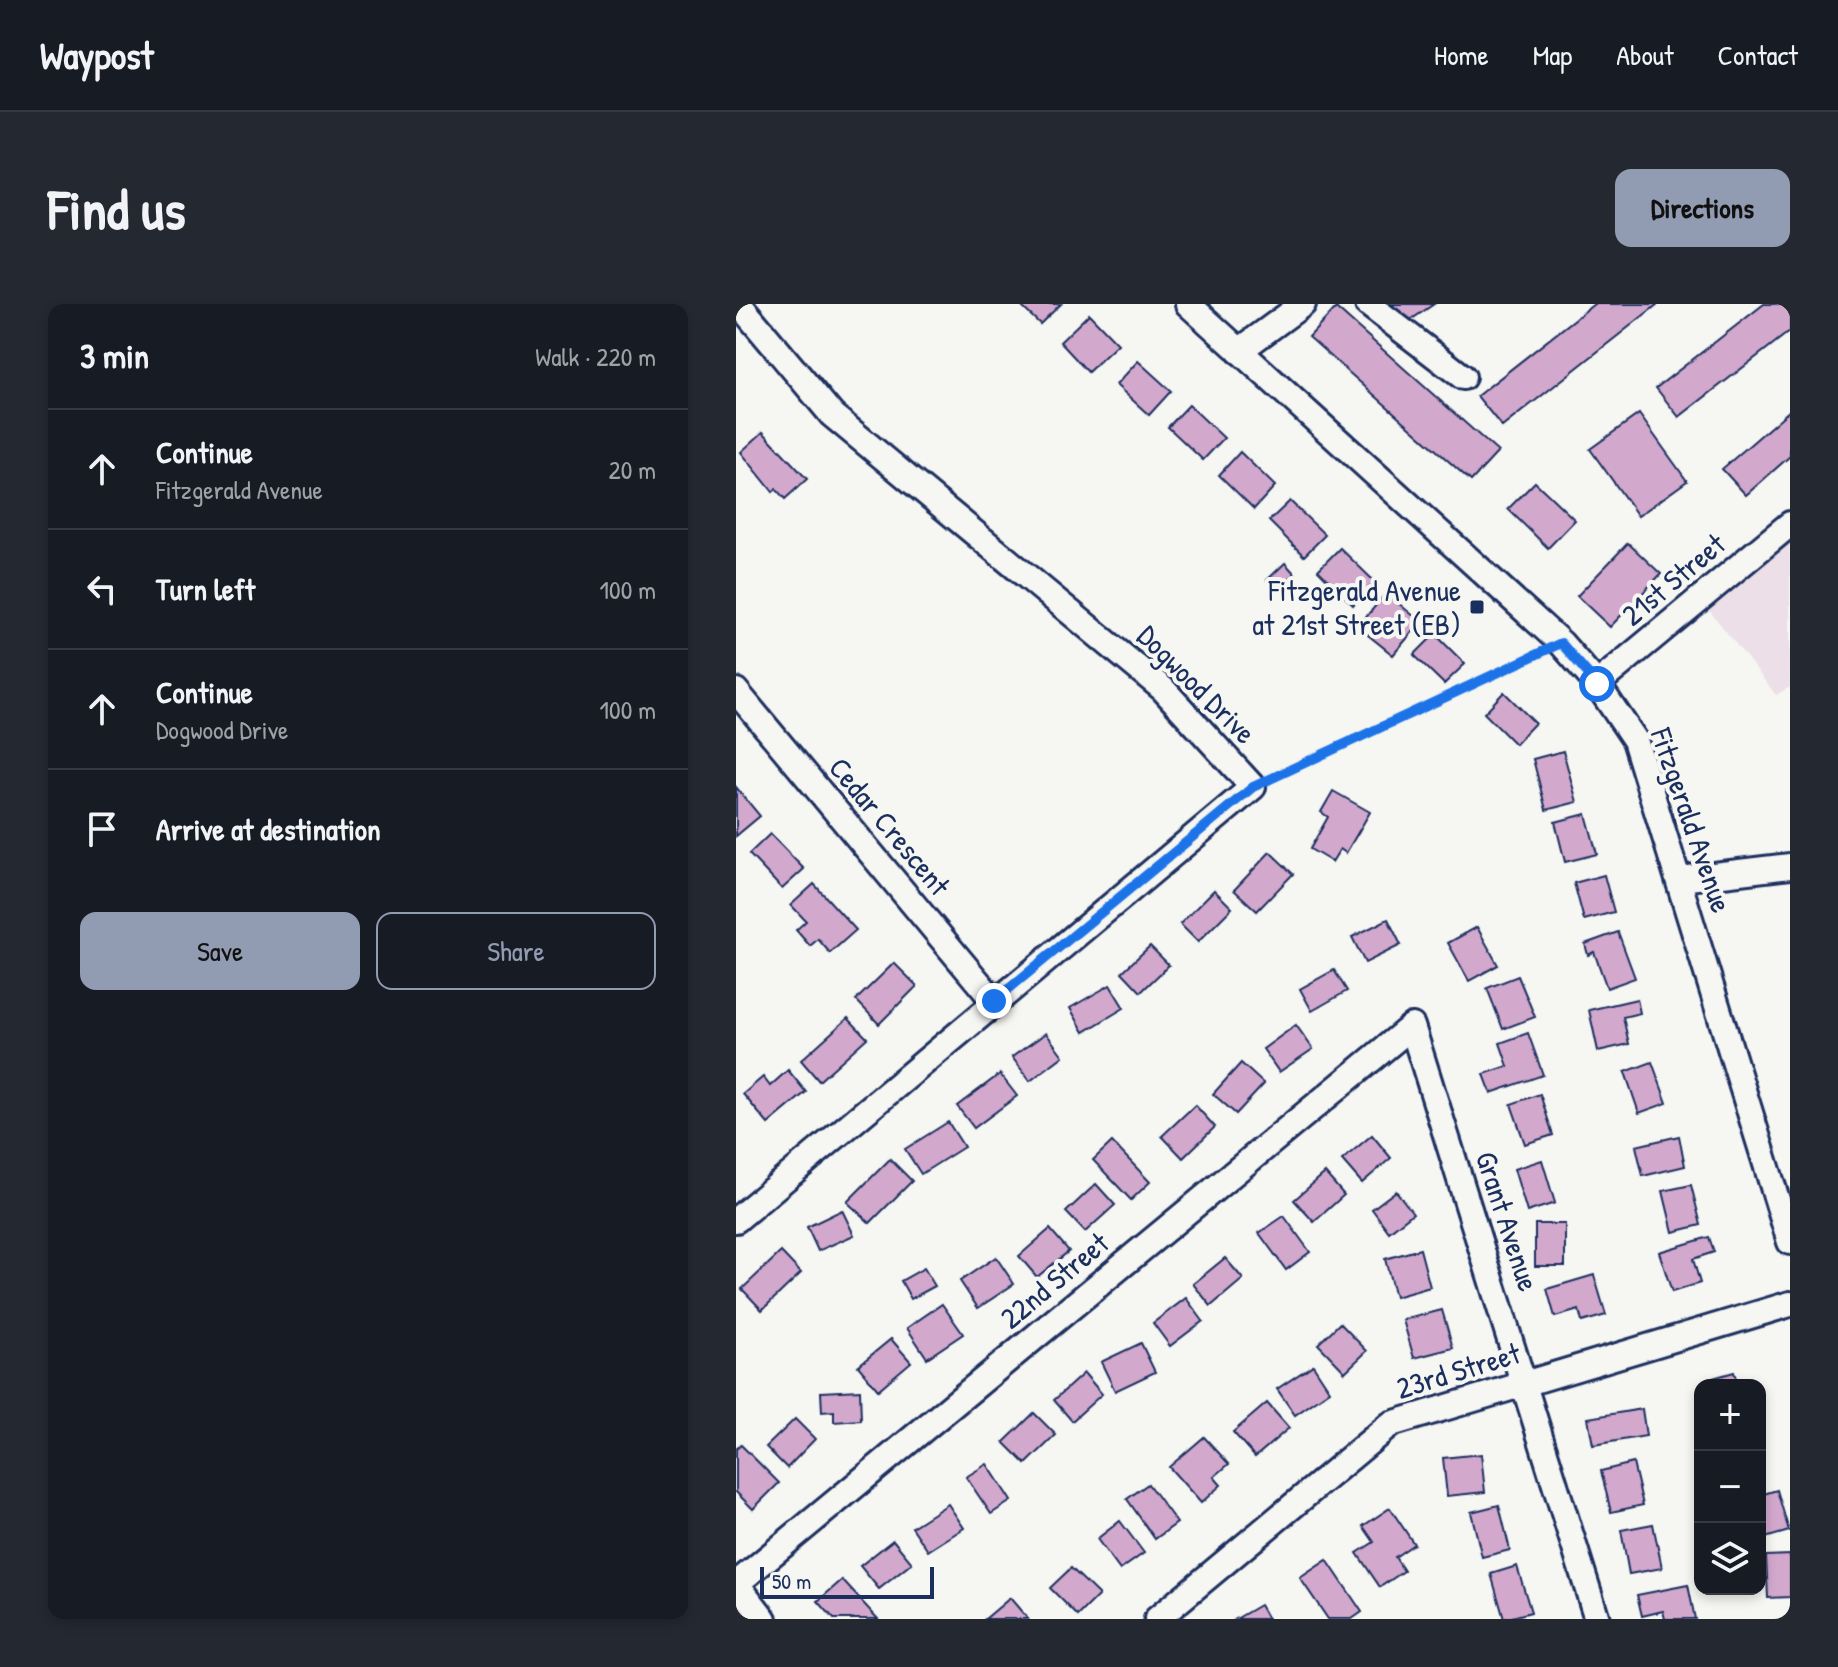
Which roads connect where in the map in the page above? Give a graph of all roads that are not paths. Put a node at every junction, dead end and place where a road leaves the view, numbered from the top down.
1 (739, 304) edge
2 (1188, 304) edge
3 (1303, 304) edge
4 (1368, 304) edge
5 (1239, 351) junction
6 (1463, 377) dead end
7 (1790, 524) edge
8 (1597, 684) junction
9 (736, 691) edge
10 (1790, 866) edge
11 (1680, 879) junction
12 (994, 1001) junction
13 (1412, 1026) joint
14 (736, 1220) edge
15 (1790, 1242) edge
16 (1790, 1304) edge
17 (1526, 1383) junction
18 (736, 1584) edge
19 (764, 1619) edge
20 (1157, 1619) edge
21 (1597, 1619) edge

1 - 12 street, Dogwood Drive
2 - 5 street, Fitzgerald Avenue
3 - 5 street
4 - 6 street
5 - 8 street, Fitzgerald Avenue
7 - 8 street, 21st Street
8 - 11 street, Fitzgerald Avenue
9 - 12 street, Cedar Crescent
10 - 11 street
11 - 15 street, Fitzgerald Avenue
12 - 14 street, Dogwood Drive
13 - 17 street, Grant Avenue
13 - 18 street, 22nd Street
16 - 17 street, 23rd Street
17 - 20 street, 23rd Street
17 - 21 street, Grant Avenue
18 - 19 street

